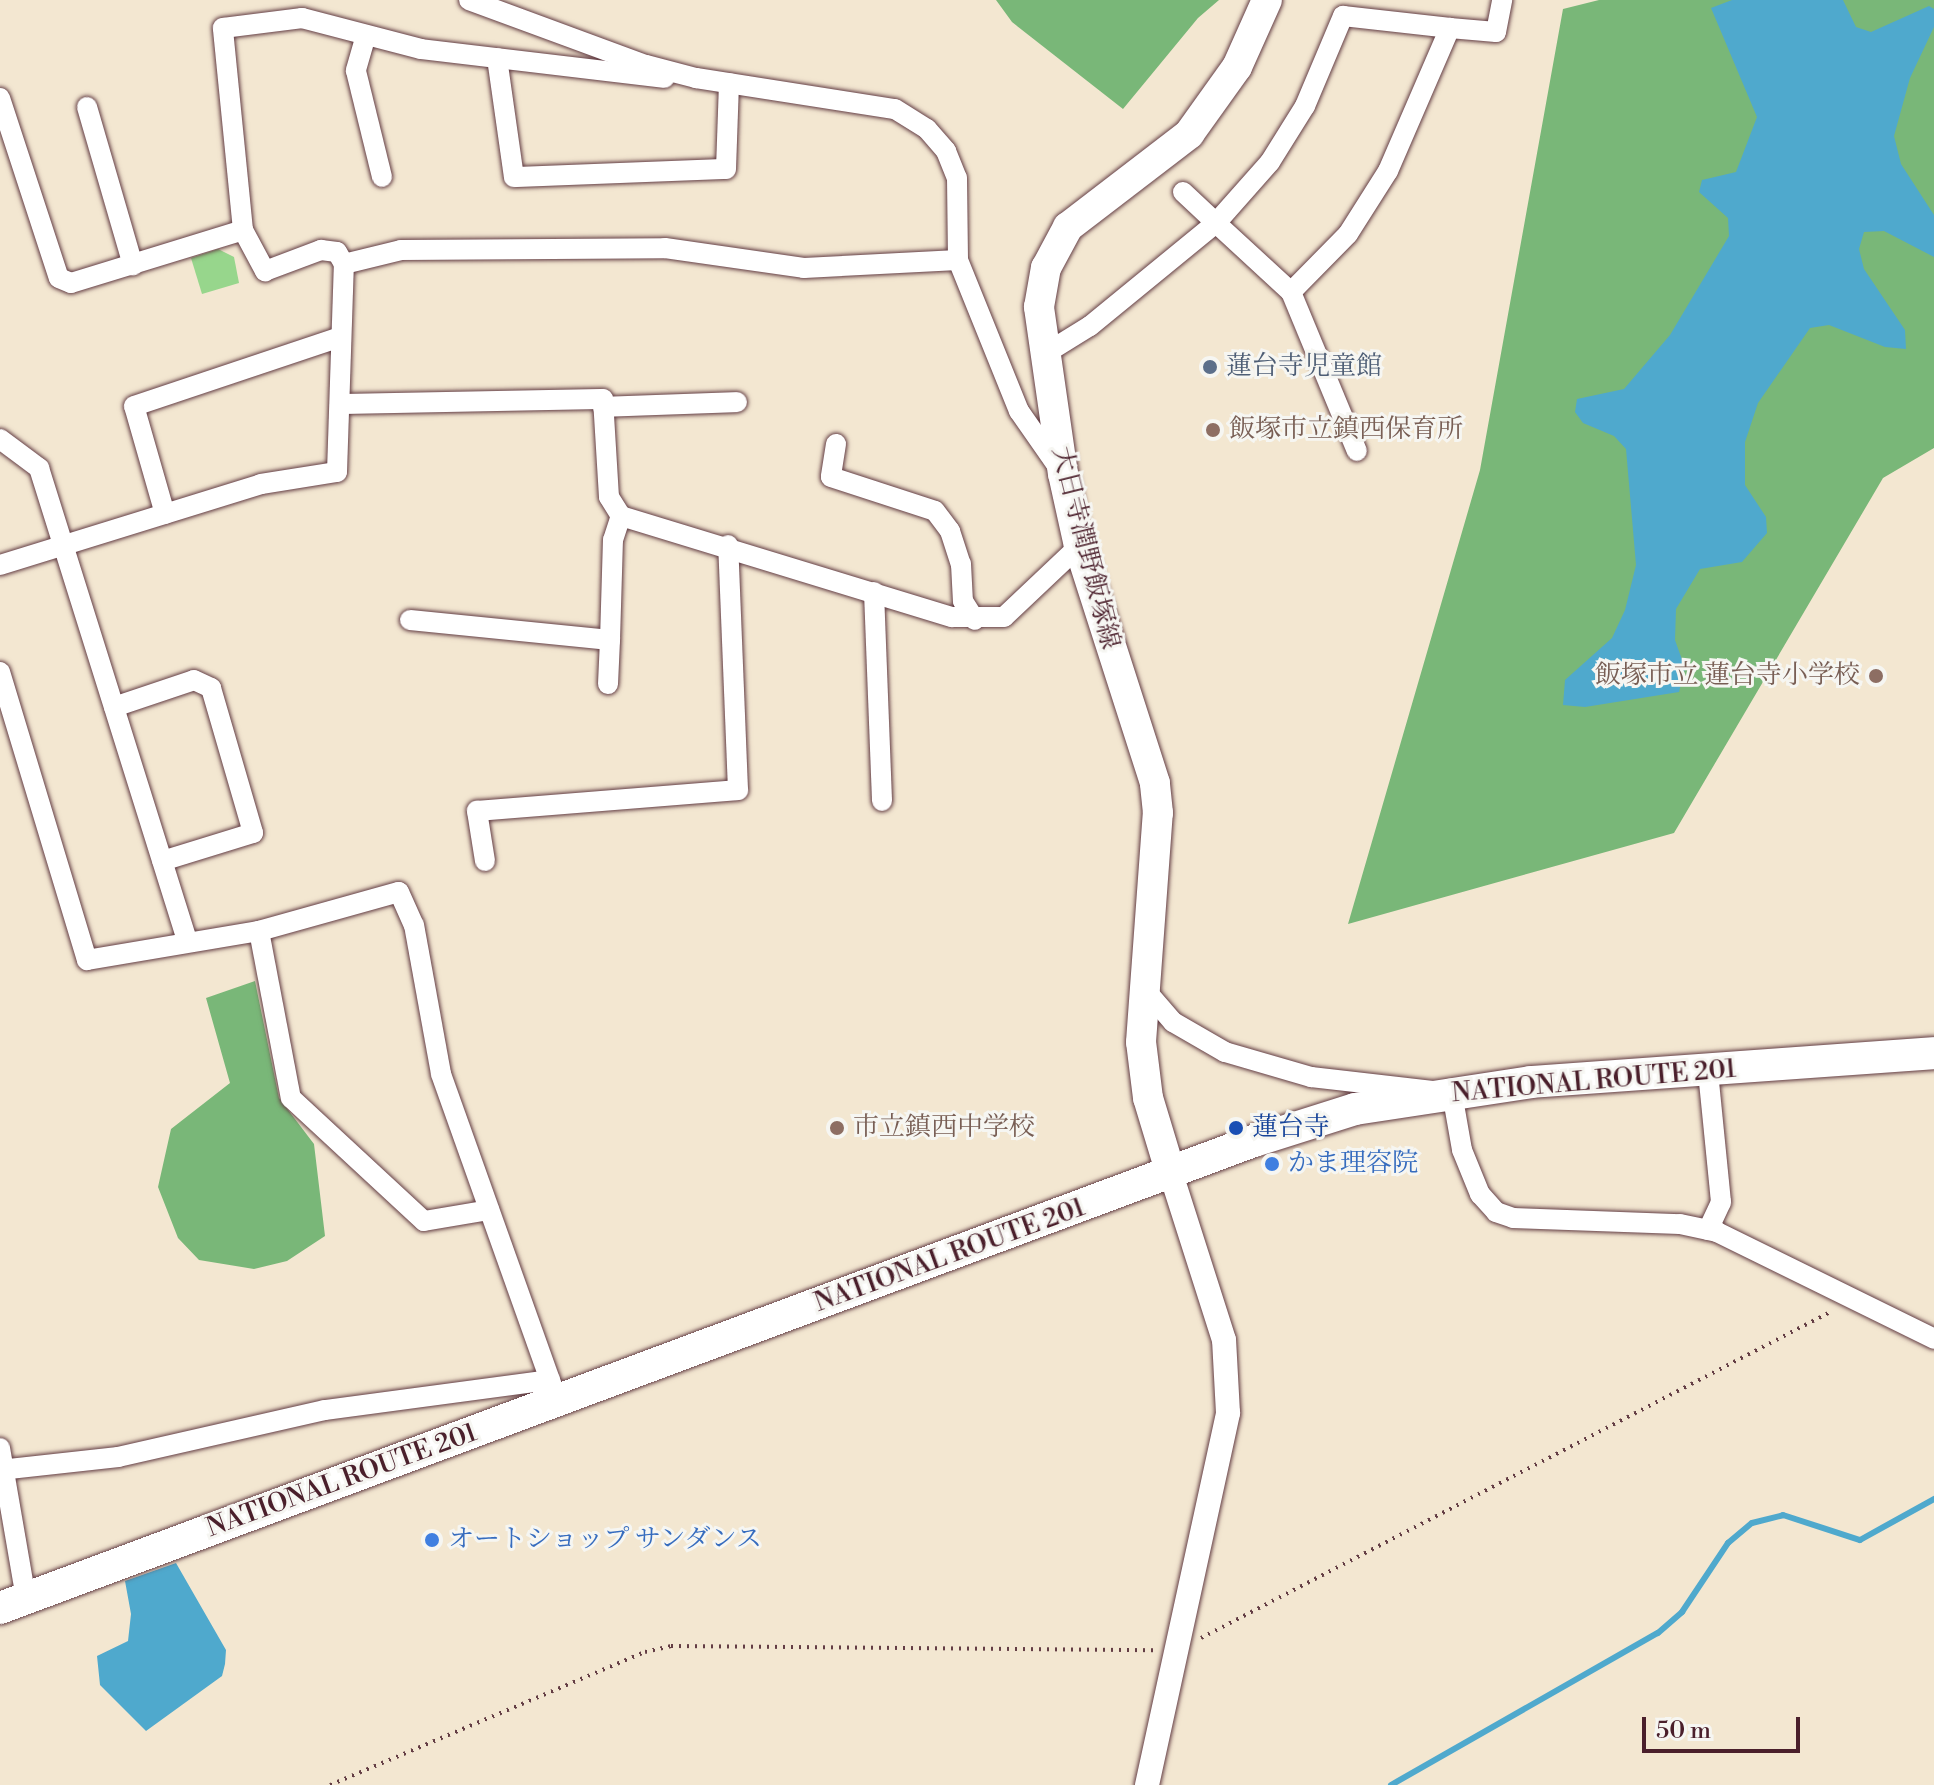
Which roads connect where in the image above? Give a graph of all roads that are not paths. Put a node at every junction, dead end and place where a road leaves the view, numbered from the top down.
1 (469, 0) edge
2 (1267, 0) edge
3 (1502, 0) edge
4 (1450, 28) junction
5 (366, 35) junction
6 (497, 58) junction
7 (696, 78) junction
8 (729, 83) junction
9 (0, 98) edge
10 (87, 107) dead end
11 (382, 177) dead end
12 (1183, 192) dead end
13 (1216, 223) junction
14 (243, 230) junction
15 (958, 260) junction
16 (344, 264) junction
17 (133, 265) junction
18 (1291, 292) junction
19 (340, 337) junction
20 (1043, 355) junction
21 (737, 402) dead end
22 (340, 404) junction
23 (603, 407) junction
24 (0, 439) edge
25 (836, 444) dead end
26 (1357, 451) dead end
27 (1063, 474) junction
28 (165, 514) junction
29 (621, 516) junction
30 (63, 545) junction
31 (728, 545) junction
32 (1079, 546) junction
33 (0, 565) edge
34 (874, 592) junction
35 (410, 620) dead end
36 (975, 620) junction
37 (610, 640) junction
38 (0, 672) edge
39 (608, 684) dead end
40 (3, 697) edge
41 (114, 707) junction
42 (882, 801) dead end
43 (162, 861) junction
44 (485, 861) dead end
45 (259, 931) junction
46 (187, 941) junction
47 (1142, 986) junction
48 (1934, 1053) edge
49 (1708, 1071) junction
50 (1452, 1093) junction
51 (1171, 1174) junction
52 (489, 1210) junction
53 (1708, 1230) junction
54 (1934, 1339) edge
55 (553, 1390) junction
56 (0, 1448) edge
57 (2, 1470) edge
58 (13, 1603) edge
59 (1147, 1785) edge

1 - 7 street
2 - 20 main road, 大日寺潤野飯塚線
3 - 4 street
4 - 13 street
4 - 18 street
5 - 6 street
5 - 11 street
5 - 14 street
6 - 7 street
6 - 8 street
7 - 8 street
8 - 15 street
9 - 17 street
10 - 17 street
12 - 13 street
13 - 18 street
13 - 20 street
14 - 16 street
14 - 17 street
15 - 16 street
15 - 27 street
16 - 19 street
18 - 26 street
19 - 22 street
19 - 28 street
20 - 27 main road, 大日寺潤野飯塚線
21 - 23 street
22 - 23 street
22 - 28 street
23 - 29 street
24 - 30 street
25 - 36 street
27 - 32 main road, 大日寺潤野飯塚線
28 - 30 street
29 - 31 street
29 - 37 street
30 - 33 street
30 - 41 street
31 - 34 street
31 - 44 street
32 - 36 street
32 - 47 main road, 大日寺潤野飯塚線
34 - 36 street
34 - 42 street
35 - 37 street
37 - 39 street
38 - 40 street
40 - 46 street
41 - 43 street
41 - 43 street
43 - 46 street
45 - 46 street
45 - 52 street
45 - 52 street
47 - 50 street
47 - 51 main road, 大日寺潤野飯塚線
48 - 49 highway, NATIONAL ROUTE 201
49 - 50 highway, NATIONAL ROUTE 201
49 - 53 street
50 - 51 highway, NATIONAL ROUTE 201
50 - 53 street
51 - 55 highway, NATIONAL ROUTE 201
51 - 59 street
52 - 55 street
53 - 54 street
55 - 57 street
55 - 58 highway, NATIONAL ROUTE 201
56 - 57 street
57 - 58 street

